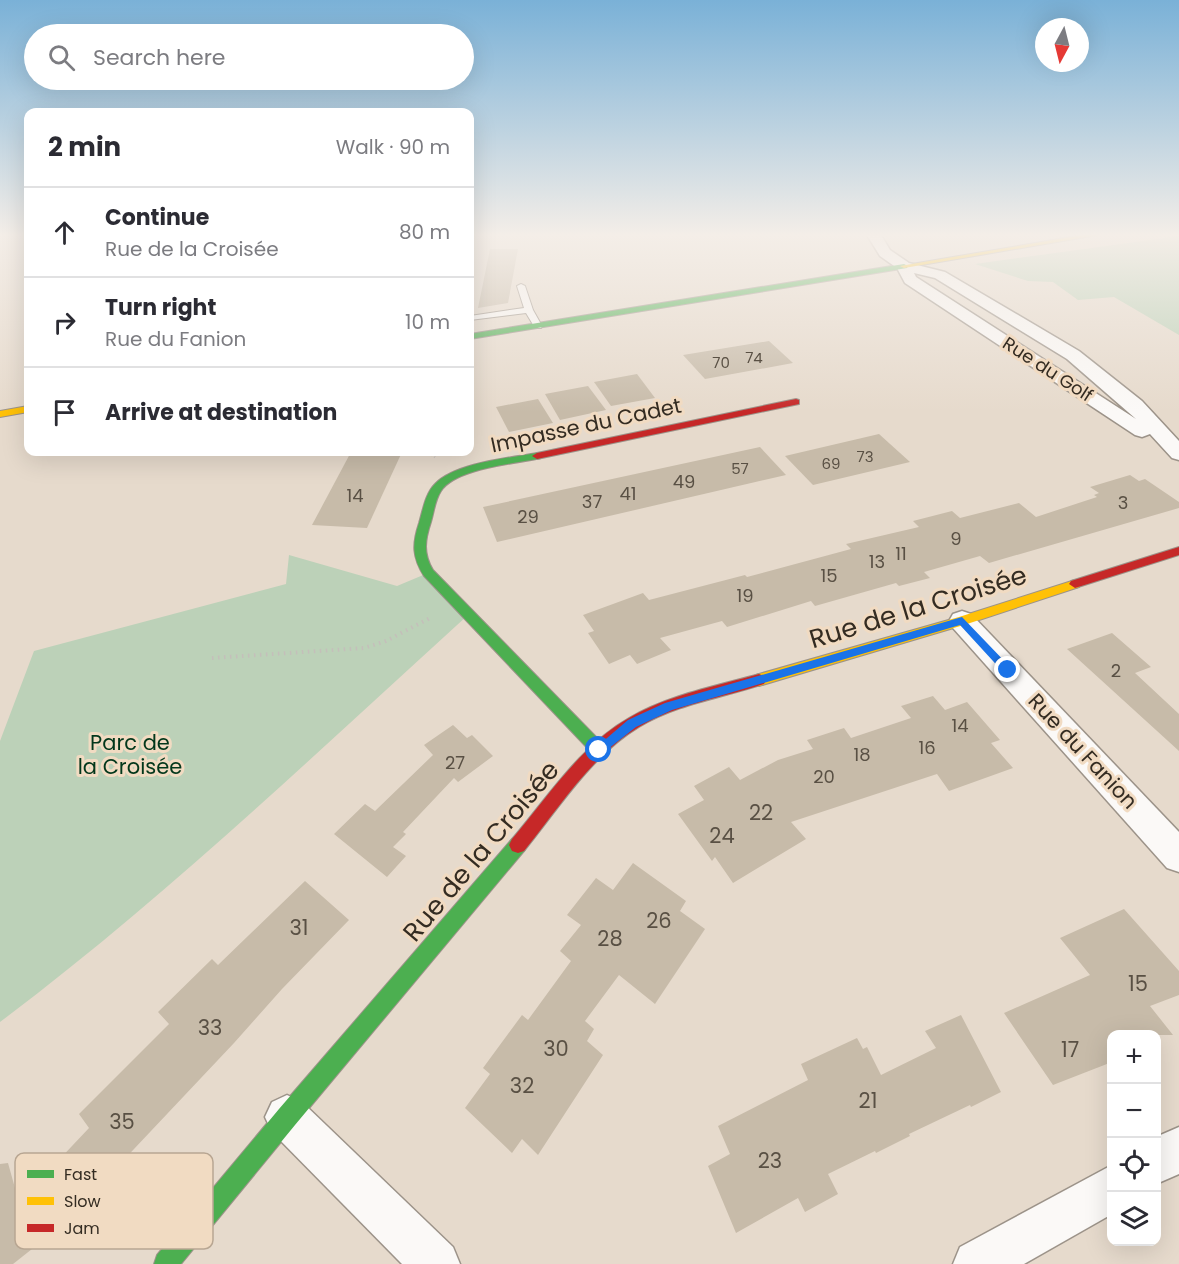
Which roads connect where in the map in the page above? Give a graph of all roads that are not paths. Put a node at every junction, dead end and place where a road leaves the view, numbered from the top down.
1 (524, 294) edge
2 (733, 294) edge
3 (931, 294) edge
4 (972, 294) edge
5 (529, 310) junction
6 (474, 317) edge
7 (538, 326) junction
8 (474, 336) edge
9 (796, 402) dead end
10 (24, 410) edge
11 (0, 414) edge
12 (1179, 455) edge
13 (1179, 551) edge
14 (962, 621) junction
15 (599, 750) junction
16 (1179, 856) edge
17 (287, 1117) junction
18 (1179, 1149) edge
19 (1161, 1159) edge
20 (1107, 1191) edge
21 (213, 1207) edge
22 (178, 1249) edge
23 (166, 1264) edge
24 (436, 1264) edge
25 (977, 1264) edge

1 - 5 lane
2 - 7 street
3 - 12 street, Rue du Golf
4 - 12 street, Rue du Golf
5 - 6 lane
5 - 7 lane
7 - 8 street
9 - 15 street, Impasse du Cadet
10 - 11 street
13 - 14 street, Rue de la Croisée
14 - 15 street, Rue de la Croisée
14 - 16 street, Rue du Fanion
15 - 17 street, Rue de la Croisée
17 - 21 street, Rue de la Croisée
17 - 24 street
18 - 19 street
20 - 25 street
22 - 23 street, Rue de la Croisée

